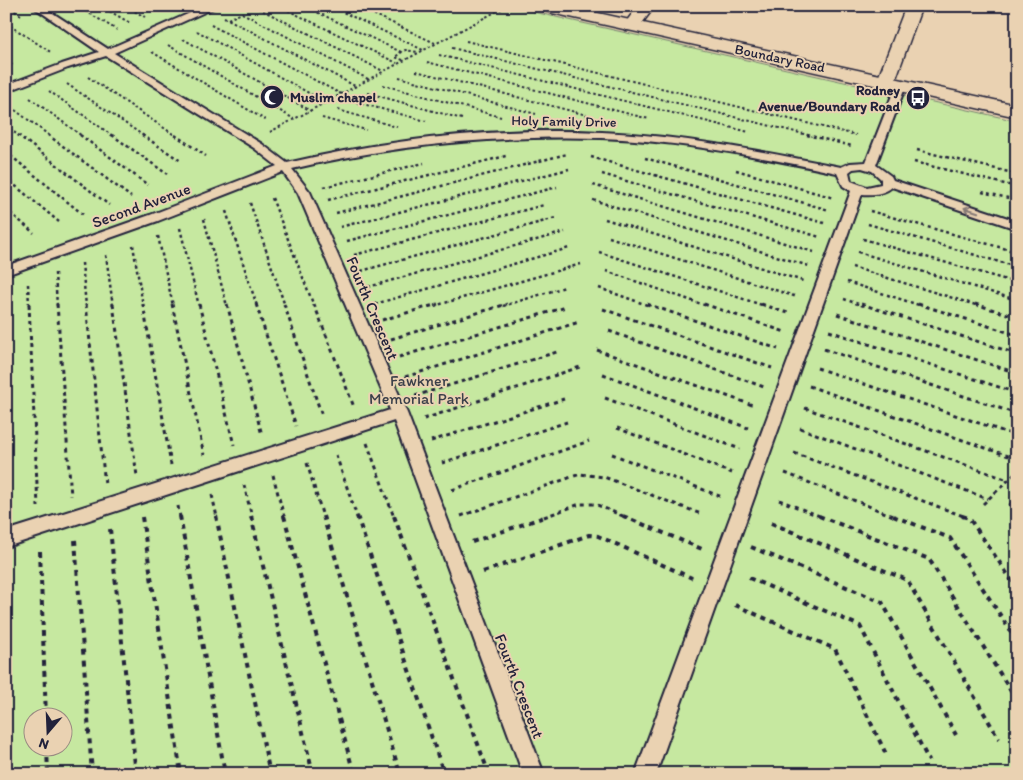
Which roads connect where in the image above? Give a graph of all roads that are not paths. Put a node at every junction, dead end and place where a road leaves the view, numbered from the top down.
1 (36, 6) edge
2 (543, 6) edge
3 (647, 6) edge
4 (914, 6) edge
5 (211, 7) edge
6 (631, 26) junction
7 (106, 53) junction
8 (893, 83) junction
9 (10, 87) edge
10 (1017, 111) edge
11 (870, 166) junction
12 (285, 167) junction
13 (843, 171) junction
14 (888, 182) junction
15 (1017, 225) edge
16 (842, 234) junction
17 (6, 271) edge
18 (399, 414) junction
19 (6, 539) edge
20 (534, 774) edge
21 (645, 774) edge

1 - 7 lane, Fourth Crescent
2 - 6 main road, Boundary Road
3 - 6 main road
4 - 8 main road
5 - 7 lane
6 - 8 main road, Boundary Road
7 - 9 lane
7 - 12 lane, Fourth Crescent
8 - 10 main road, Boundary Road
8 - 11 lane
11 - 13 lane
11 - 14 lane
12 - 13 lane, Holy Family Drive
12 - 17 lane, Second Avenue
12 - 18 lane, Fourth Crescent
13 - 16 lane
15 -> 14 lane
14 - 16 lane
16 - 21 lane
18 - 19 lane
18 - 20 lane, Fourth Crescent

